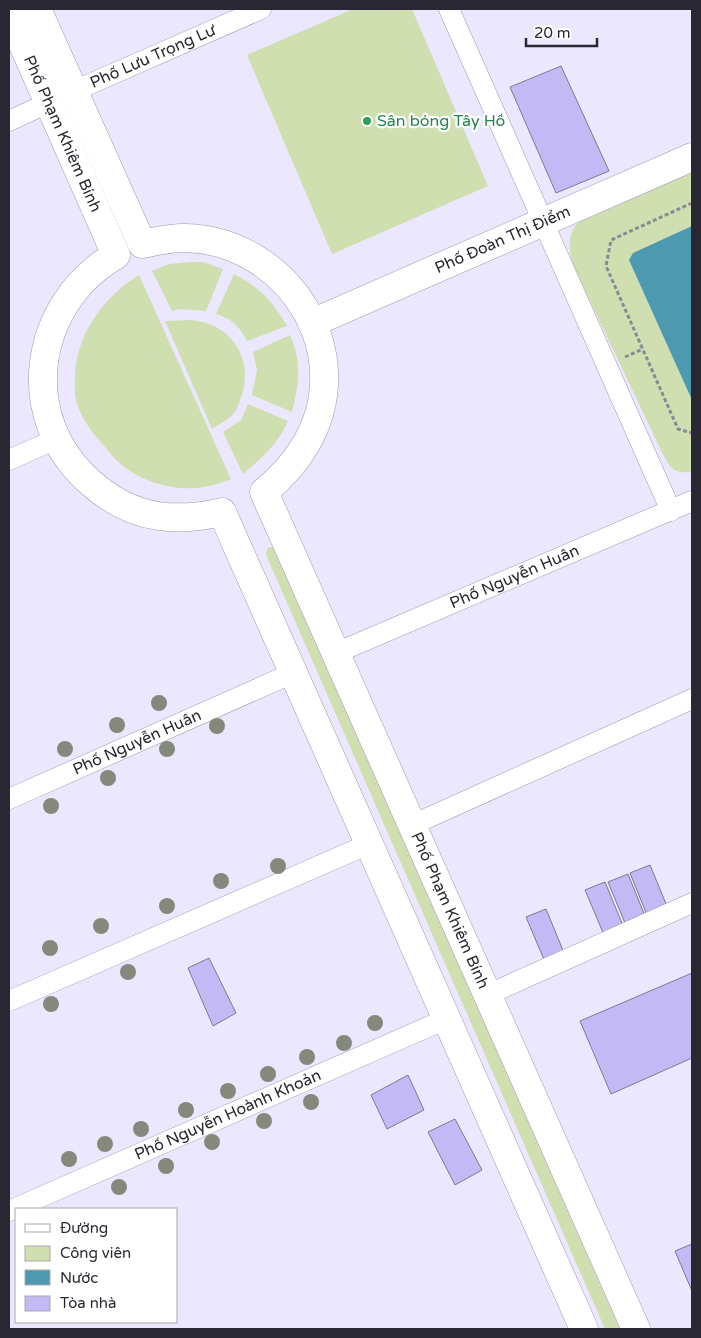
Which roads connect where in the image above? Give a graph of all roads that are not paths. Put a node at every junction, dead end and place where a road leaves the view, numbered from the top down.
1 (37, 9) edge
2 (260, 9) edge
3 (449, 9) edge
4 (9, 13) edge
5 (74, 92) junction
6 (48, 103) junction
7 (9, 121) edge
8 (692, 157) edge
9 (543, 223) junction
10 (312, 323) junction
11 (56, 440) junction
12 (9, 460) edge
13 (692, 501) edge
14 (670, 511) junction
15 (336, 653) junction
16 (293, 673) junction
17 (692, 699) edge
18 (9, 799) edge
19 (412, 825) junction
20 (369, 844) junction
21 (692, 903) edge
22 (487, 995) junction
23 (9, 1001) edge
24 (446, 1019) junction
25 (16, 1208) edge
26 (584, 1329) edge
27 (636, 1329) edge

1 - 5 street, Phố Phạm Khiêm Bính
2 - 5 street, Phố Lưu Trọng Lư
3 - 9 street
4 - 6 street, Phố Phạm Khiêm Bính
5 - 10 street, Phố Phạm Khiêm Bính
6 - 7 street
6 - 11 street, Phố Phạm Khiêm Bính
8 - 9 street, Phố Đoàn Thị Điểm
9 - 10 street, Phố Đoàn Thị Điểm
9 - 14 street
10 - 15 street, Phố Phạm Khiêm Bính
11 - 12 street
11 - 16 street
13 - 14 street, Phố Nguyễn Huân
14 - 15 street, Phố Nguyễn Huân
15 - 19 street, Phố Phạm Khiêm Bính
16 - 18 street, Phố Nguyễn Huân
16 - 20 street
17 - 19 street
19 - 22 street, Phố Phạm Khiêm Bính
20 - 23 street
20 - 24 street
21 - 22 street
22 - 27 street, Phố Phạm Khiêm Bính
24 - 25 street, Phố Nguyễn Hoành Khoản
24 - 26 street

